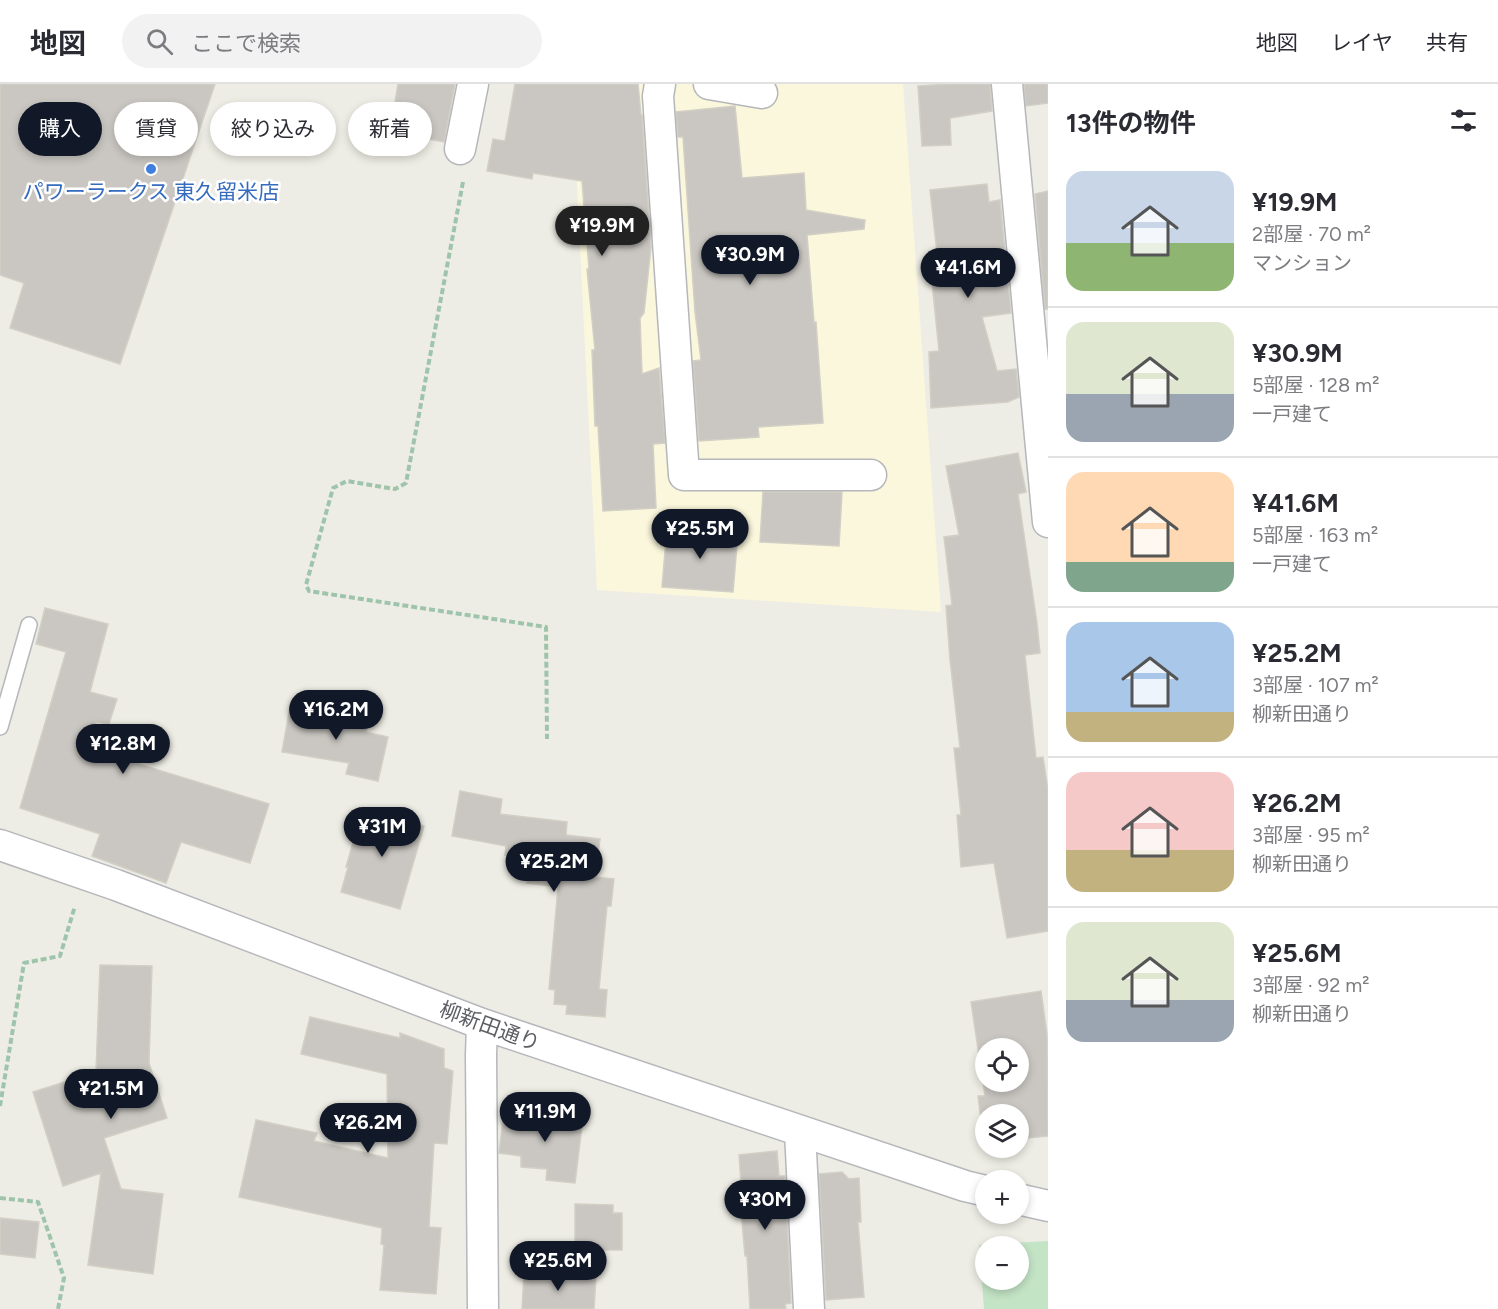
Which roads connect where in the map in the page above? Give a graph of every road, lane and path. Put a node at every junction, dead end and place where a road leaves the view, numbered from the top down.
1 (473, 84) edge
2 (660, 84) edge
3 (709, 84) edge
4 (1007, 84) edge
5 (762, 93) dead end
6 (460, 149) joint
7 (871, 475) dead end
8 (1048, 522) edge
9 (28, 625) dead end
10 (0, 727) edge
11 (547, 739) dead end
12 (0, 845) edge
13 (85, 874) junction
14 (482, 1024) junction
15 (0, 1106) edge
16 (800, 1132) junction
17 (975, 1188) edge
18 (0, 1198) edge
19 (1029, 1202) edge
20 (1048, 1206) edge
21 (58, 1309) edge
22 (483, 1309) edge
23 (809, 1309) edge

1 - 6 street
2 - 7 street
3 - 5 street
4 - 8 street
6 - 11 path
9 - 10 lane
12 - 13 street, 柳新田通り
13 - 14 street, 柳新田通り
13 - 15 path
14 - 16 street, 柳新田通り
14 - 22 street
16 - 17 street, 柳新田通り
16 - 23 street
18 - 21 path
19 - 20 street

